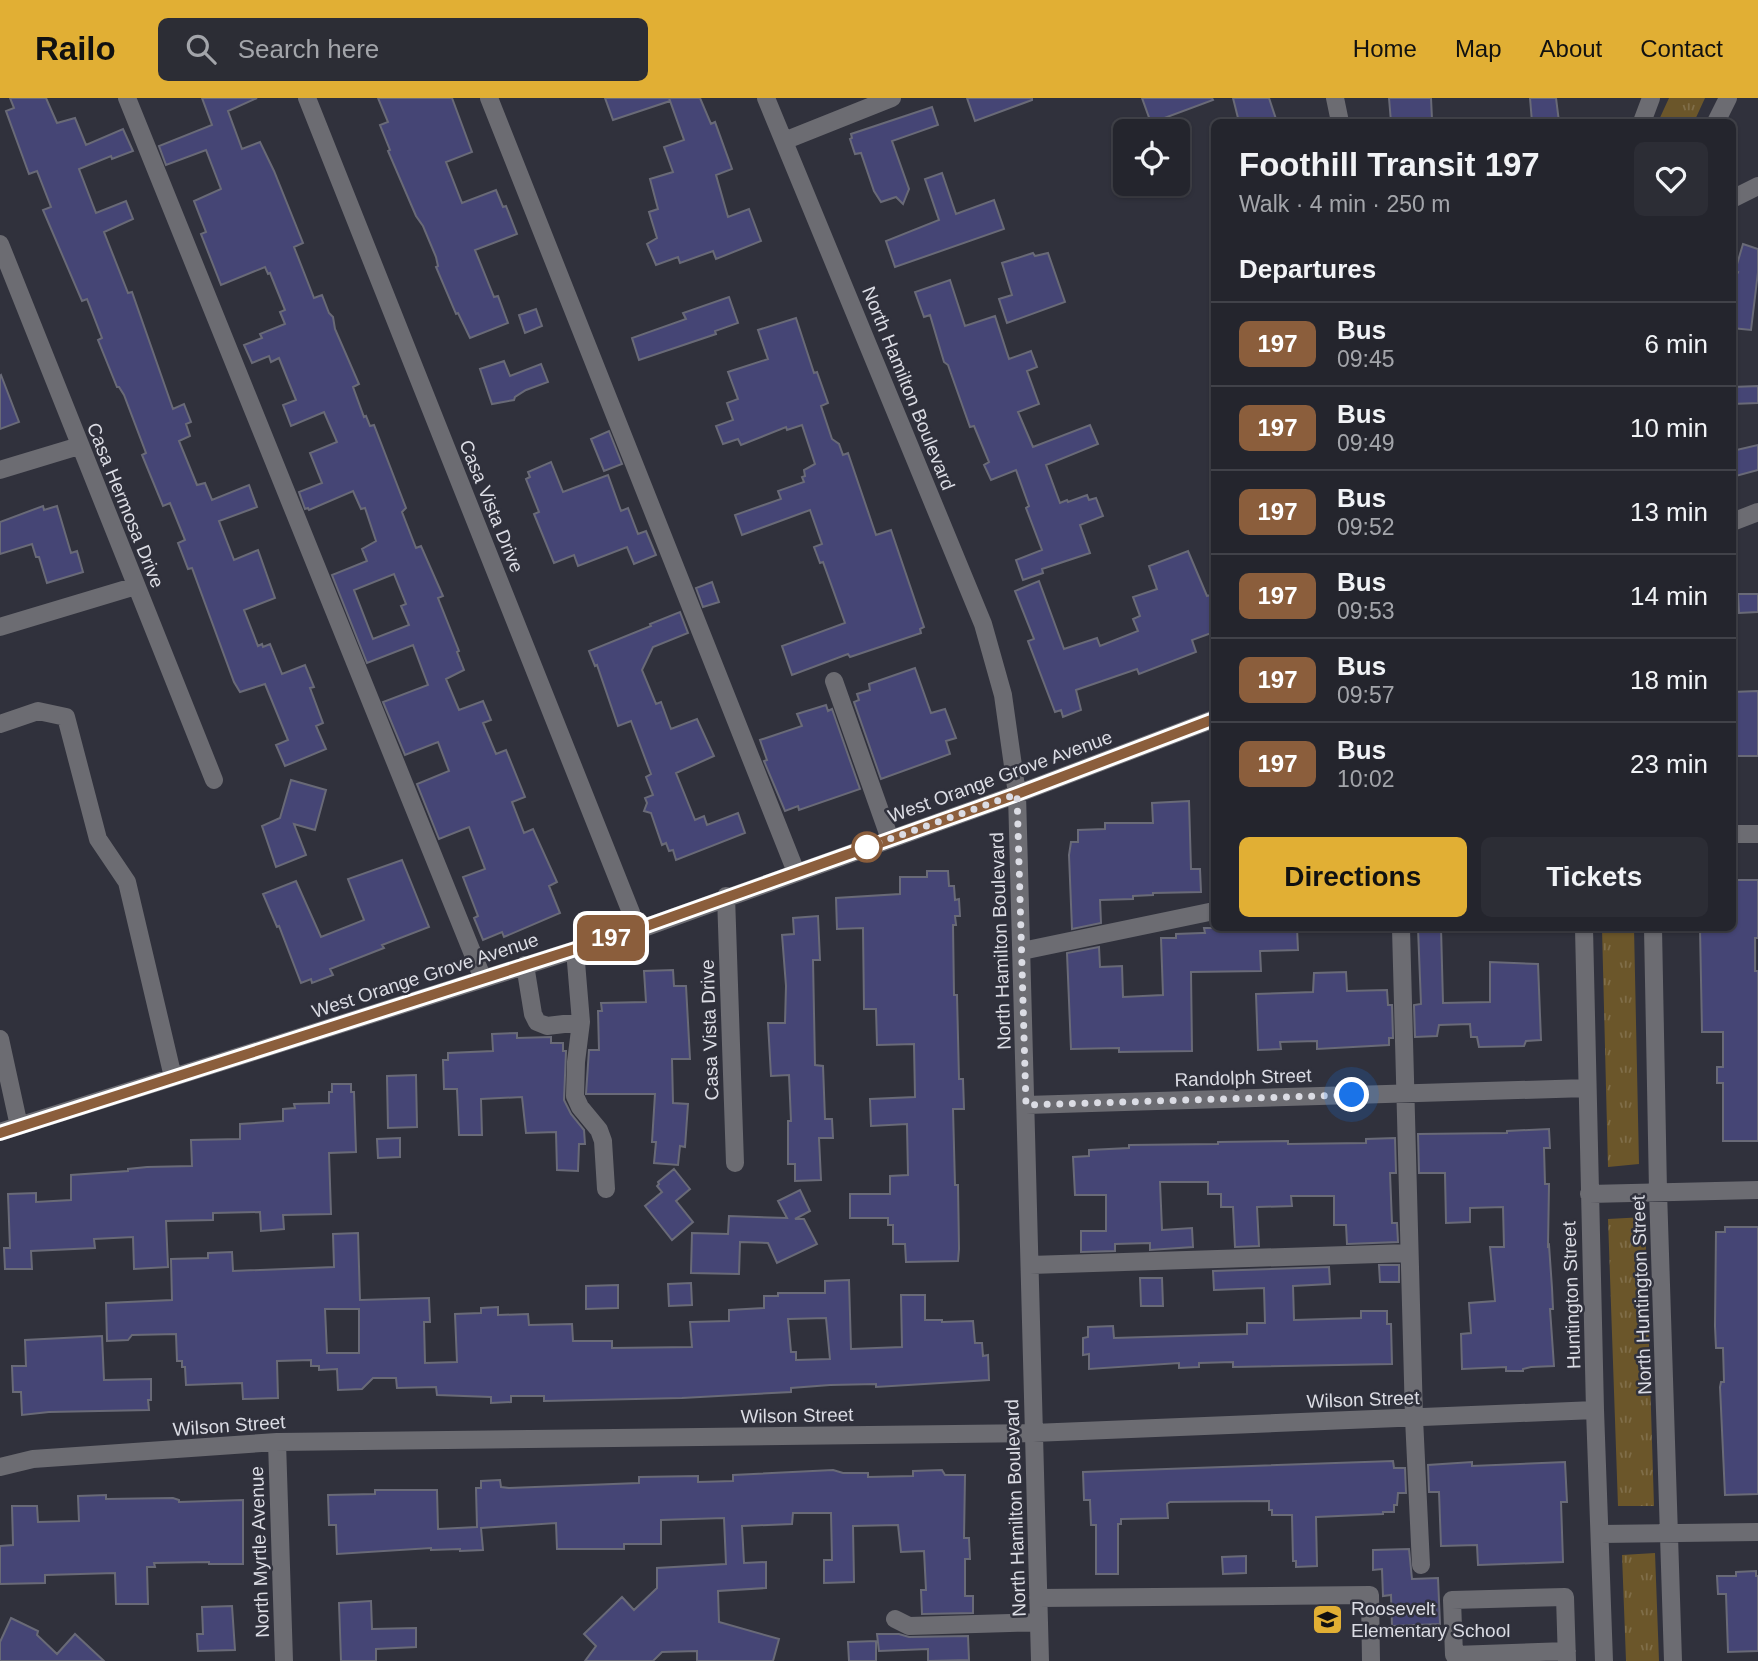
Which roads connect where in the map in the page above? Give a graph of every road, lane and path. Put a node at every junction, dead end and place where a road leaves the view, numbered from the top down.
1 (127, 98) edge
2 (307, 98) edge
3 (489, 98) edge
4 (766, 98) edge
5 (892, 98) edge
6 (1335, 98) edge
7 (1651, 98) edge
8 (1728, 98) edge
9 (1339, 119) edge
10 (1643, 119) edge
11 (1718, 119) edge
12 (784, 141) junction
13 (1758, 186) edge
14 (1736, 197) edge
15 (0, 244) edge
16 (79, 446) junction
17 (0, 470) edge
18 (1758, 512) edge
19 (1736, 520) edge
20 (136, 586) junction
21 (0, 627) edge
22 (834, 681) dead end
23 (1211, 720) edge
24 (0, 724) edge
25 (214, 780) dead end
26 (1017, 794) junction
27 (1736, 834) edge
28 (1758, 834) edge
29 (890, 839) junction
30 (796, 872) junction
31 (726, 896) junction
32 (1211, 912) edge
33 (638, 929) junction
34 (1401, 931) edge
35 (1584, 931) edge
36 (1653, 931) edge
37 (575, 950) junction
38 (1022, 951) junction
39 (525, 965) junction
40 (483, 979) junction
41 (581, 1022) junction
42 (0, 1039) edge
43 (173, 1077) junction
44 (1587, 1088) junction
45 (1405, 1093) junction
46 (1026, 1105) junction
47 (19, 1126) junction
48 (0, 1132) edge
49 (735, 1163) dead end
50 (606, 1189) dead end
51 (1758, 1190) edge
52 (1658, 1191) junction
53 (1589, 1194) junction
54 (1409, 1253) junction
55 (1030, 1265) junction
56 (1595, 1410) junction
57 (1414, 1418) junction
58 (1033, 1433) junction
59 (276, 1441) junction
60 (0, 1467) edge
61 (1758, 1532) edge
62 (1671, 1533) junction
63 (1600, 1534) junction
64 (1421, 1565) dead end
65 (1038, 1598) junction
66 (895, 1619) dead end
67 (1039, 1622) junction
68 (1567, 1656) edge
69 (284, 1661) edge
70 (1040, 1661) edge
71 (1371, 1661) edge
72 (1604, 1661) edge
73 (1673, 1661) edge

1 - 40 street
2 - 33 street, Casa Vista Drive
3 - 30 street
4 - 12 street, North Hamilton Boulevard
5 - 12 street
6 - 9 street
7 - 10 street
8 - 11 street
12 - 26 street, North Hamilton Boulevard
13 - 14 street
15 - 16 street, Casa Hermosa Drive
16 - 17 street
16 - 20 street, Casa Hermosa Drive
18 - 19 street
20 - 21 street
20 - 25 street, Casa Hermosa Drive
22 - 29 street
23 - 26 street, West Orange Grove Avenue
24 - 43 street
26 - 29 street, West Orange Grove Avenue
26 - 38 street, North Hamilton Boulevard
27 - 28 street
29 - 30 street, West Orange Grove Avenue
30 - 31 street, West Orange Grove Avenue
31 - 33 street, West Orange Grove Avenue
31 - 49 street, Casa Vista Drive
32 - 38 street
33 - 37 street, West Orange Grove Avenue
34 - 45 street
35 - 44 street, Huntington Street
36 - 52 street, North Huntington Street
37 - 39 street, West Orange Grove Avenue
37 - 41 street
38 - 46 street, North Hamilton Boulevard
39 - 40 street, West Orange Grove Avenue
39 - 41 street
40 - 43 street, West Orange Grove Avenue
41 - 50 street
42 - 47 street
43 - 47 street, West Orange Grove Avenue
44 - 45 street, Randolph Street
44 - 53 street, Huntington Street
45 - 46 street, Randolph Street
45 - 54 street
46 - 55 street, North Hamilton Boulevard
47 - 48 street, West Orange Grove Avenue
51 - 52 street
52 - 53 street
52 - 62 street, North Huntington Street
53 - 56 street, Huntington Street
54 - 55 street
54 - 57 street
55 - 58 street, North Hamilton Boulevard
56 - 57 street, Wilson Street
56 - 63 street, Huntington Street
57 - 58 street, Wilson Street
57 - 64 street
58 - 59 street, Wilson Street
58 - 65 street, North Hamilton Boulevard
59 - 60 street, Wilson Street
59 - 69 street, North Myrtle Avenue
61 - 62 street
62 - 63 street
62 - 73 street, North Huntington Street
63 - 72 street, Huntington Street
65 - 67 street, North Hamilton Boulevard
65 - 71 street
66 - 67 street
67 - 70 street, North Hamilton Boulevard
68 - 68 street

